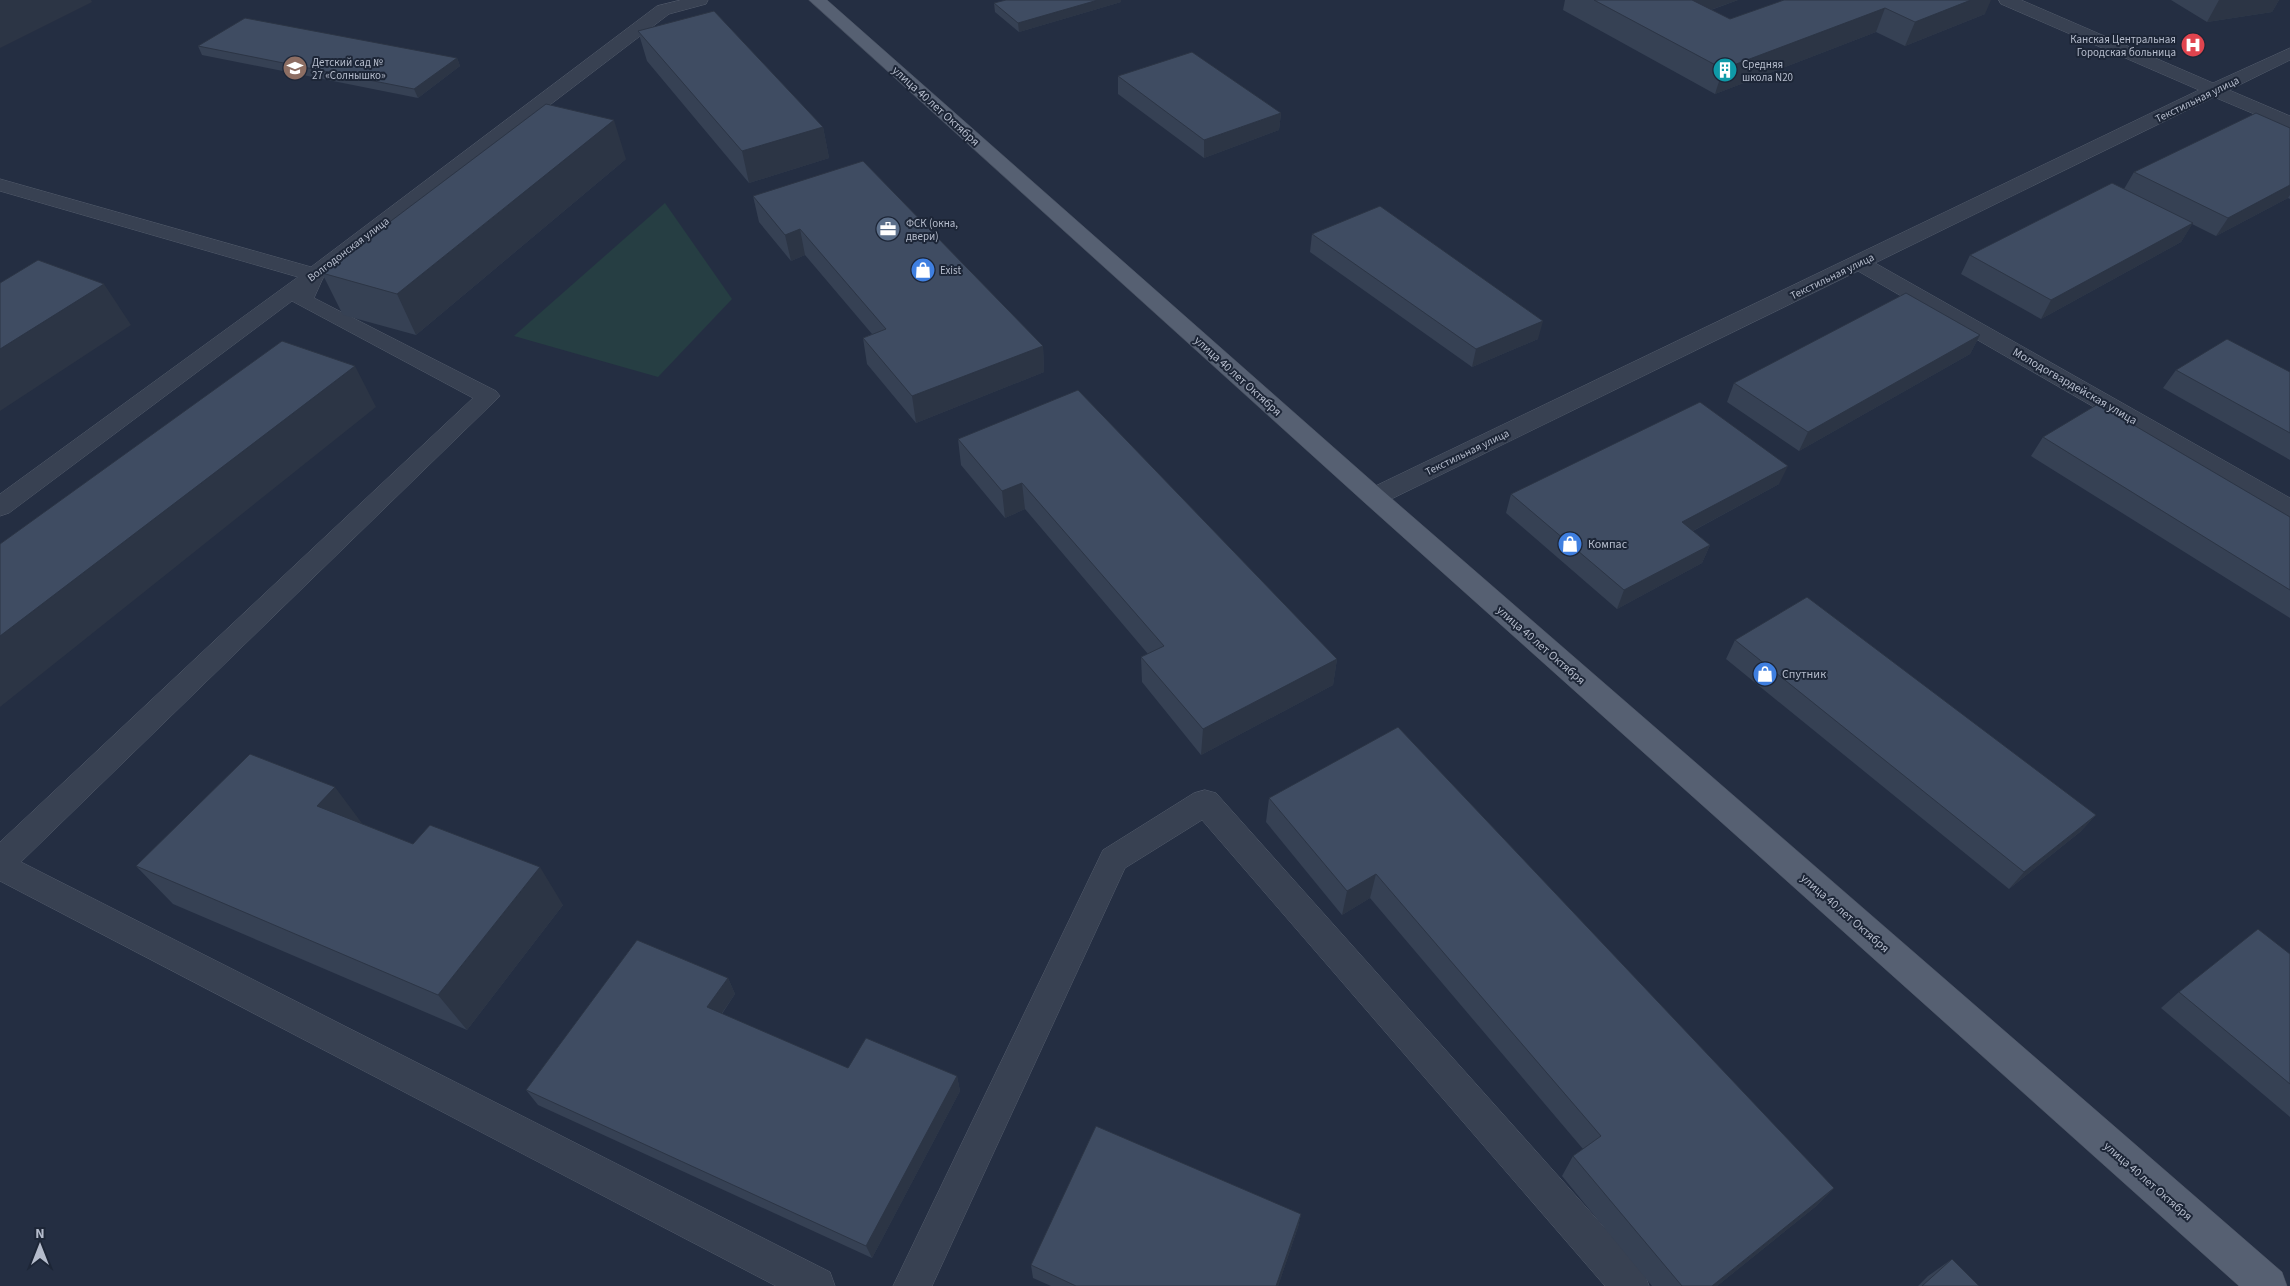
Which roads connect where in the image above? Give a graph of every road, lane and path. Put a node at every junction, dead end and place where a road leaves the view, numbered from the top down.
1 (700, 0) edge
2 (817, 0) edge
3 (2007, 0) edge
4 (2290, 53) edge
5 (2216, 90) junction
6 (2290, 123) edge
7 (0, 185) edge
8 (1860, 262) junction
9 (314, 275) junction
10 (1374, 497) junction
11 (0, 507) edge
12 (2290, 509) edge
13 (0, 862) edge
14 (0, 866) edge
15 (816, 1286) edge
16 (912, 1286) edge
17 (1630, 1286) edge
18 (2268, 1286) edge

1 - 9 street, Волгодонская улица
2 - 10 main road, улица 40 лет Октября
3 - 5 street
4 - 5 street, Текстильная улица
5 - 6 street
5 - 8 street, Текстильная улица
7 - 9 street
8 - 10 street, Текстильная улица
8 - 12 street, Молодогвардейская улица
9 - 11 street, Волгодонская улица
9 - 13 street
10 - 18 main road, улица 40 лет Октября
14 - 15 street
16 - 17 street

